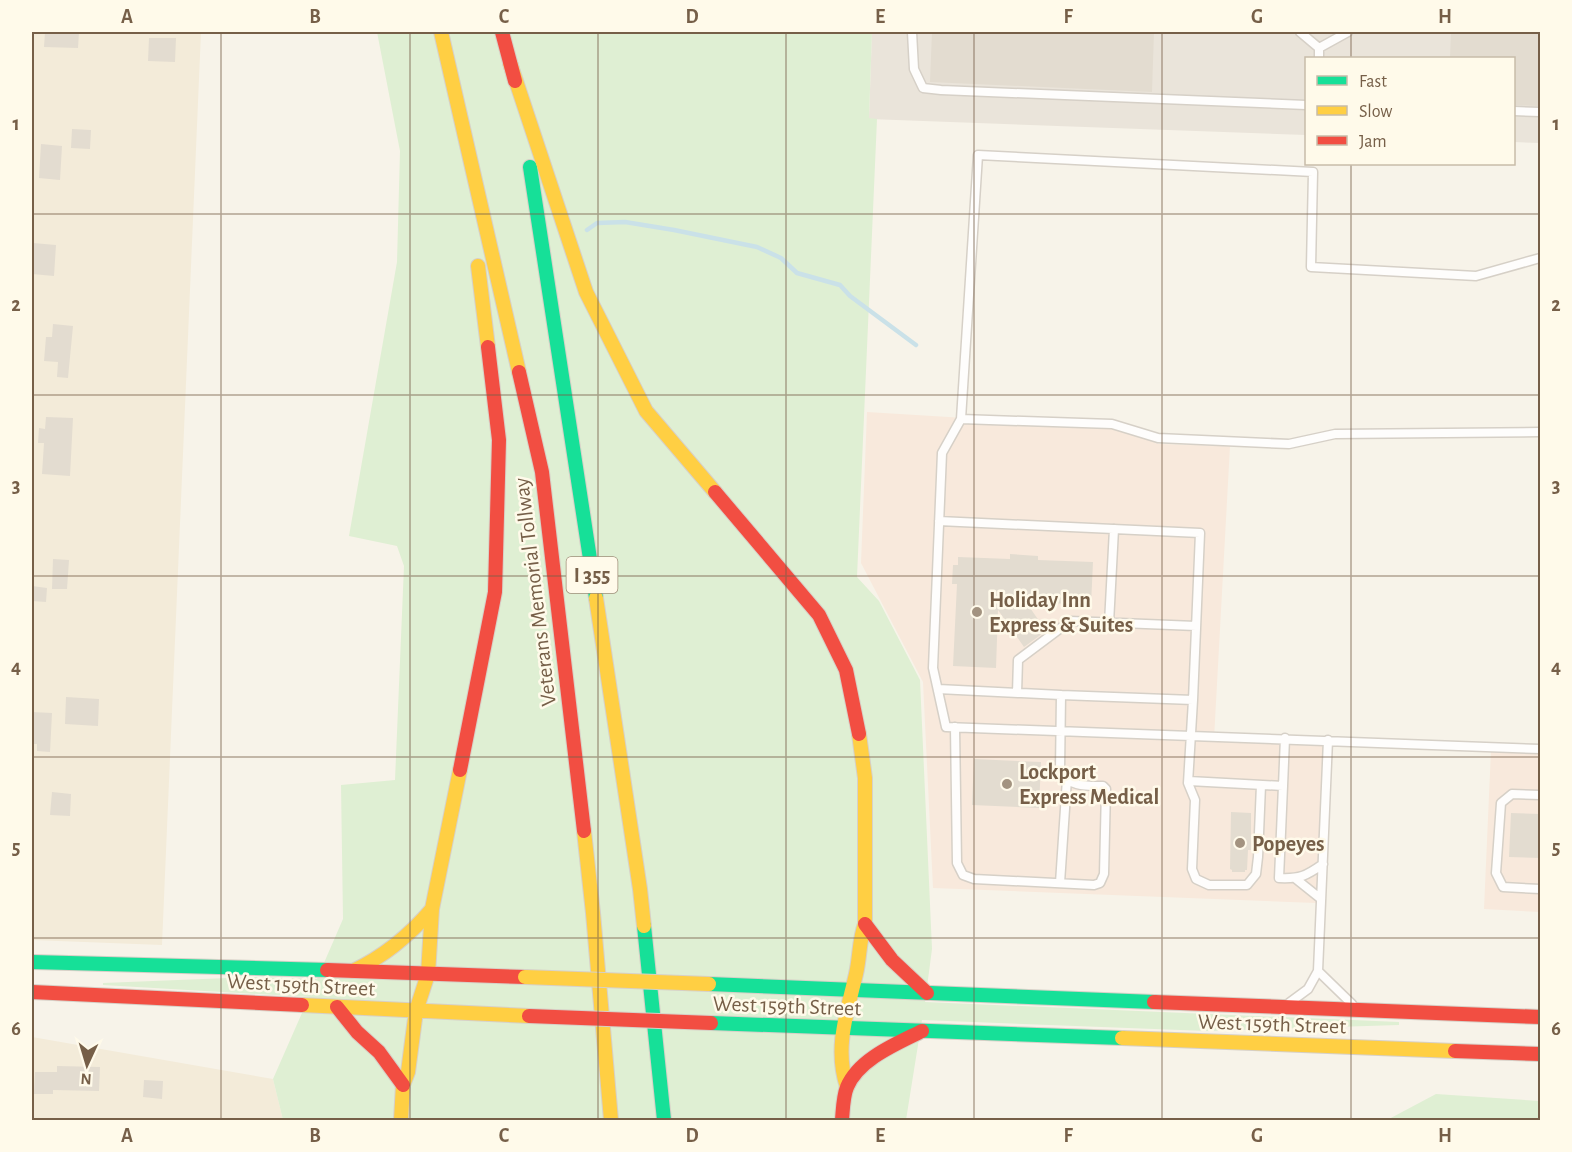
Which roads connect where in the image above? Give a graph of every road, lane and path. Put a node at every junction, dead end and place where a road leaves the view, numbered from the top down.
1 (441, 32) edge
2 (502, 32) edge
3 (912, 32) edge
4 (1300, 32) edge
5 (1348, 32) edge
6 (1319, 48) junction
7 (1319, 57) edge
8 (510, 63) junction
9 (459, 105) junction
10 (1305, 105) edge
11 (1515, 111) edge
12 (1540, 112) edge
13 (1540, 258) edge
14 (961, 419) junction
15 (1540, 432) edge
16 (939, 521) junction
17 (1114, 529) junction
18 (1109, 623) junction
19 (1196, 626) junction
20 (938, 689) junction
21 (1017, 693) junction
22 (1061, 694) junction
23 (1192, 700) junction
24 (954, 727) junction
25 (1060, 731) junction
26 (1190, 735) junction
27 (1285, 738) junction
28 (1328, 740) junction
29 (1540, 749) edge
30 (1067, 779) junction
31 (1189, 781) junction
32 (1261, 785) junction
33 (1283, 786) junction
34 (1540, 795) edge
35 (1323, 864) junction
36 (1296, 879) junction
37 (1060, 883) junction
38 (1540, 889) edge
39 (1321, 899) junction
40 (432, 909) junction
41 (865, 924) junction
42 (32, 963) edge
43 (353, 971) junction
44 (1318, 971) junction
45 (428, 974) junction
46 (851, 990) junction
47 (32, 992) edge
48 (927, 993) junction
49 (338, 1007) junction
50 (1284, 1007) junction
51 (1357, 1009) junction
52 (416, 1011) junction
53 (1540, 1017) edge
54 (841, 1028) junction
55 (922, 1031) junction
56 (1540, 1054) edge
57 (403, 1085) junction
58 (847, 1087) junction
59 (401, 1120) edge
60 (611, 1120) edge
61 (664, 1120) edge
62 (842, 1120) edge

1 - 9 main road, Veterans Memorial Tollway / I 355
2 - 8 main road, I 355
3 - 10 lane
4 - 6 lane
5 - 6 lane
6 - 7 lane
8 - 41 main road
8 - 61 main road, I 355
9 - 40 main road
9 - 60 main road, Veterans Memorial Tollway / I 355
11 - 12 lane
13 - 14 lane
14 - 15 lane
14 - 16 lane
16 - 17 lane
16 - 20 lane
17 - 18 lane
17 - 19 lane
18 - 19 lane
18 - 21 lane
19 - 23 lane
20 - 21 lane
20 - 24 lane
21 - 22 lane
22 - 23 lane
22 - 25 lane
23 - 26 lane
24 - 25 lane
24 - 37 lane
25 - 26 lane
25 - 30 lane
26 - 27 lane
26 - 31 lane
27 - 28 lane
27 - 33 lane
28 - 29 lane
28 - 35 lane
30 - 37 lane
30 - 37 lane
31 - 32 lane
31 - 32 lane
32 - 33 lane
33 - 36 lane
34 - 38 lane
35 - 36 lane
35 - 39 lane
36 - 39 lane
39 - 44 lane
40 - 43 main road
40 - 45 main road
41 - 46 main road
41 - 48 main road
42 - 43 main road, West 159th Street
43 - 45 main road, West 159th Street
44 - 50 lane
44 - 51 lane
45 - 46 main road, West 159th Street, bridge
45 - 52 main road
46 - 48 main road, West 159th Street
46 - 54 main road
47 - 49 main road, West 159th Street
48 - 50 main road, West 159th Street
49 - 52 main road, West 159th Street
49 - 57 main road
50 - 51 main road, West 159th Street
51 - 53 main road, West 159th Street
52 - 54 main road, West 159th Street, bridge
52 - 57 main road
54 - 55 main road, West 159th Street
54 - 58 main road
55 - 56 main road, West 159th Street
55 - 58 main road
57 - 59 main road
58 - 62 main road

